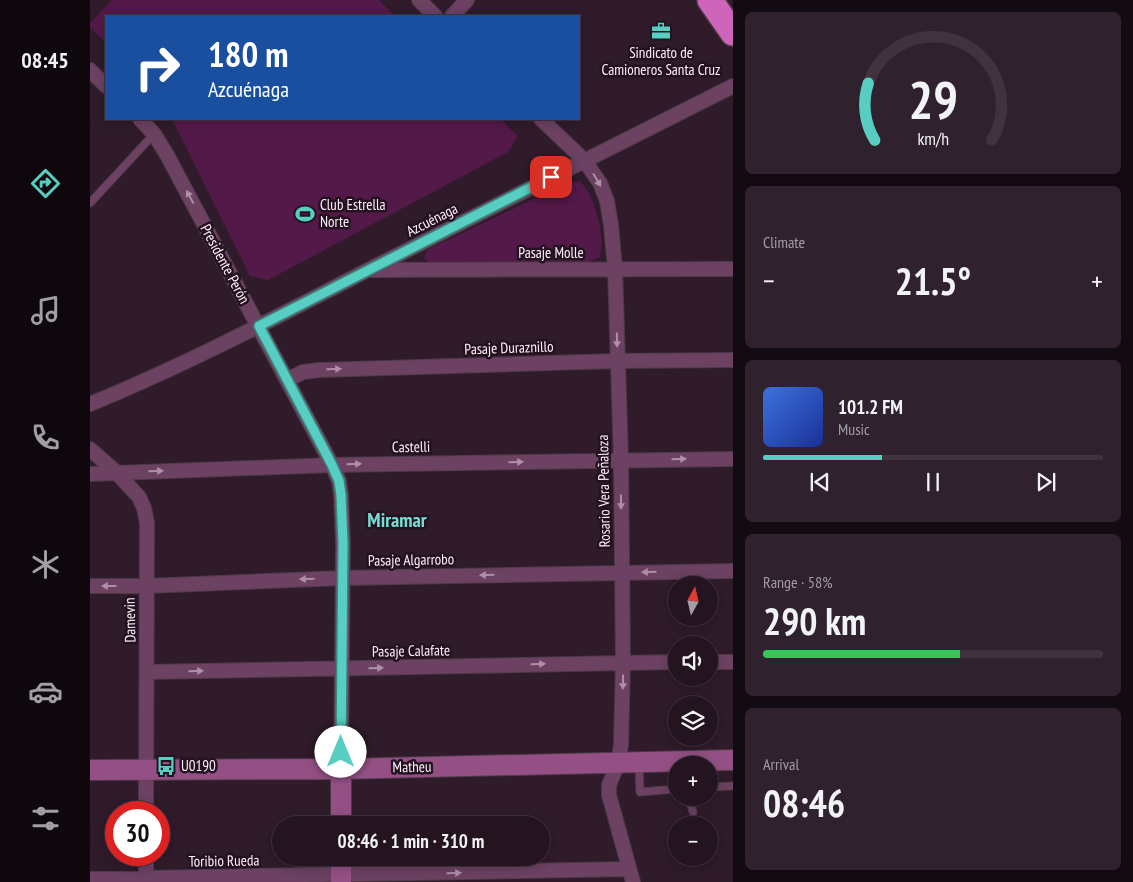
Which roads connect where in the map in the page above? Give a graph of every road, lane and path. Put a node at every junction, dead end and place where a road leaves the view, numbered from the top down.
1 (419, 0) edge
2 (467, 0) edge
3 (710, 0) edge
4 (434, 15) edge
5 (453, 15) edge
6 (733, 33) edge
7 (90, 70) edge
8 (105, 85) edge
9 (733, 86) edge
10 (141, 120) edge
11 (542, 120) edge
12 (154, 134) junction
13 (584, 160) junction
14 (90, 203) edge
15 (615, 268) junction
16 (733, 269) edge
17 (369, 270) junction
18 (259, 326) junction
19 (733, 360) edge
20 (617, 361) junction
21 (287, 380) junction
22 (90, 404) edge
23 (90, 449) edge
24 (733, 459) edge
25 (621, 460) junction
26 (332, 465) junction
27 (116, 472) junction
28 (90, 474) edge
29 (733, 571) edge
30 (622, 572) junction
31 (343, 578) junction
32 (90, 586) edge
33 (146, 586) junction
34 (623, 662) junction
35 (668, 662) edge
36 (718, 662) edge
37 (733, 662) edge
38 (341, 669) junction
39 (147, 672) junction
40 (733, 760) edge
41 (639, 762) junction
42 (618, 763) junction
43 (341, 769) junction
44 (90, 770) edge
45 (146, 770) junction
46 (733, 786) edge
47 (718, 787) edge
48 (668, 789) edge
49 (146, 801) edge
50 (691, 806) edge
51 (693, 812) dead end
52 (341, 816) edge
53 (146, 866) edge
54 (341, 872) edge
55 (631, 876) edge
56 (90, 879) edge
57 (146, 880) edge

1 - 4 street
2 - 5 street
3 - 6 highway
7 - 8 street
9 - 13 street, Azcuénaga
10 - 12 street, Presidente Perón
11 - 13 street, Rosario Vera Peñaloza
12 - 14 lane
18 -> 12 street, Presidente Perón
13 -> 15 street, Rosario Vera Peñaloza
13 - 17 street, Azcuénaga
15 - 16 street, Pasaje Molle
15 - 17 street, Pasaje Molle
15 -> 20 street, Rosario Vera Peñaloza
17 - 18 street, Azcuénaga
18 - 21 street, Presidente Perón
18 - 22 street, Azcuénaga
19 - 20 street, Pasaje Duraznillo
21 -> 20 street, Pasaje Duraznillo
20 - 25 street, Rosario Vera Peñaloza
21 - 26 street, Presidente Perón
23 - 27 street, Damevin
25 -> 24 street, Castelli
26 -> 25 street, Castelli
25 -> 30 street, Rosario Vera Peñaloza
27 -> 26 street, Castelli
26 - 31 street, Presidente Perón
27 - 28 street, Castelli
27 - 33 street, Damevin
29 -> 30 street, Pasaje Algarrobo
30 -> 31 street, Pasaje Algarrobo
30 - 34 street, Rosario Vera Peñaloza
31 -> 33 street, Pasaje Algarrobo
31 - 38 street, Presidente Perón
33 -> 32 street, Pasaje Algarrobo
33 - 39 street, Damevin
34 - 35 street, Pasaje Calafate
38 -> 34 street, Pasaje Calafate
34 -> 42 street, Rosario Vera Peñaloza
36 - 37 street
39 -> 38 street, Pasaje Calafate
38 - 43 street, Presidente Perón
39 - 45 street, Damevin
40 - 41 street, Matheu
41 - 42 street, Matheu
41 - 48 lane
42 - 43 street, Matheu
42 - 55 street, Rosario Vera Peñaloza
43 - 45 street, Matheu
43 - 52 street, Presidente Perón
44 - 45 street, Matheu
45 - 49 street, Damevin
46 - 47 lane
50 - 51 lane
53 - 57 street
54 -> 55 street, Toribio Rueda
54 - 57 street, Toribio Rueda
56 - 57 street, Toribio Rueda

